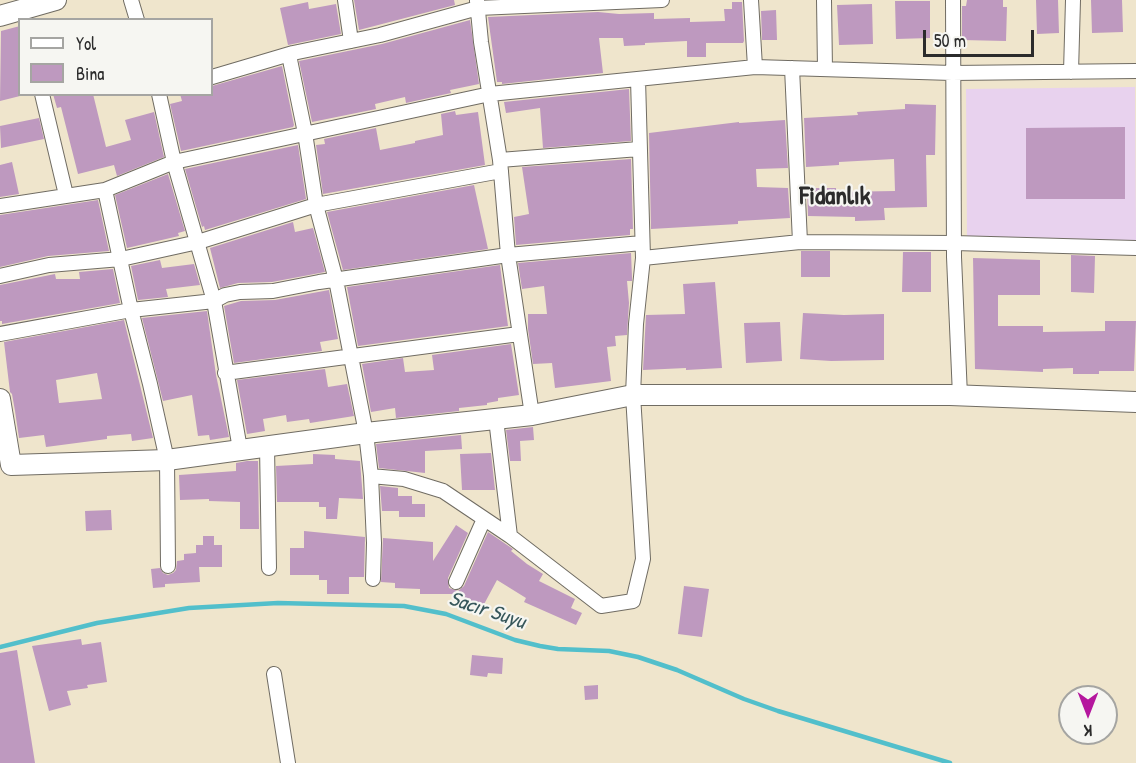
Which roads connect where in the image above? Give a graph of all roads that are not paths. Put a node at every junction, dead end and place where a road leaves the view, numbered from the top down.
1 (56, 0) edge
2 (131, 0) edge
3 (345, 0) edge
4 (662, 0) edge
5 (751, 0) edge
6 (824, 0) edge
7 (953, 0) edge
8 (1073, 0) edge
9 (477, 4) edge
10 (23, 15) edge
11 (0, 16) edge
12 (136, 18) edge
13 (351, 41) junction
14 (289, 55) junction
15 (755, 67) junction
16 (792, 68) junction
17 (825, 69) junction
18 (1136, 71) edge
19 (1071, 72) junction
20 (952, 73) junction
21 (213, 77) edge
22 (638, 79) junction
23 (490, 94) junction
24 (42, 96) edge
25 (159, 96) edge
26 (305, 133) junction
27 (639, 149) junction
28 (174, 162) junction
29 (501, 165) junction
30 (105, 190) junction
31 (66, 195) junction
32 (316, 205) junction
33 (0, 206) edge
34 (198, 242) junction
35 (800, 242) junction
36 (642, 243) junction
37 (954, 243) junction
38 (1136, 248) edge
39 (508, 255) junction
40 (643, 258) junction
41 (121, 259) junction
42 (0, 276) edge
43 (336, 280) junction
44 (214, 301) junction
45 (131, 310) junction
46 (0, 334) edge
47 (519, 334) junction
48 (352, 357) junction
49 (225, 373) junction
50 (633, 395) junction
51 (960, 396) junction
52 (0, 399) edge
53 (1136, 402) edge
54 (532, 415) junction
55 (496, 419) junction
56 (366, 433) junction
57 (267, 446) junction
58 (240, 449) junction
59 (167, 460) junction
60 (371, 476) junction
61 (484, 519) junction
62 (510, 536) junction
63 (168, 566) dead end
64 (269, 568) dead end
65 (373, 579) dead end
66 (456, 582) dead end
67 (274, 674) dead end
68 (288, 763) edge

1 - 10 street
2 - 12 street
3 - 13 street
4 - 9 street
5 - 15 street
6 - 17 street
7 - 20 street
8 - 19 street
9 - 13 street
9 - 23 street
10 - 11 street
13 - 14 street
14 - 21 street
14 - 26 street
15 - 16 street
15 - 22 street
16 - 17 street
16 - 35 street
17 - 20 street
18 - 19 street
19 - 20 street
20 - 37 street
22 - 23 street
22 - 27 street
23 - 26 street
23 - 29 street
24 - 31 street
25 - 28 street
26 - 28 street
26 - 32 street
27 - 29 street
27 - 36 street
28 - 30 street
28 - 34 street
29 - 32 street
29 - 39 street
30 - 31 street
30 - 41 street
31 - 33 street
32 - 34 street
32 - 43 street
34 - 41 street
34 - 44 street
35 - 37 street
35 - 40 street
36 - 39 street
36 - 40 street
37 - 38 street
37 - 51 street
39 - 43 street
39 - 47 street
40 - 50 street
41 - 42 street
41 - 45 street
43 - 44 street
43 - 48 street
44 - 45 street
44 - 49 street
45 - 46 street
45 - 59 street
47 - 48 street
47 - 54 street
48 - 49 street
48 - 56 street
49 - 58 street
50 - 51 street
50 - 54 street
50 - 62 street
51 - 53 street
52 - 59 street
54 - 55 street
55 - 56 street
55 - 62 street
56 - 57 street
56 - 60 street
57 - 58 street
57 - 64 street
58 - 59 street
59 - 63 street
60 - 61 street
60 - 65 street
61 - 62 street
61 - 66 street
67 - 68 street

